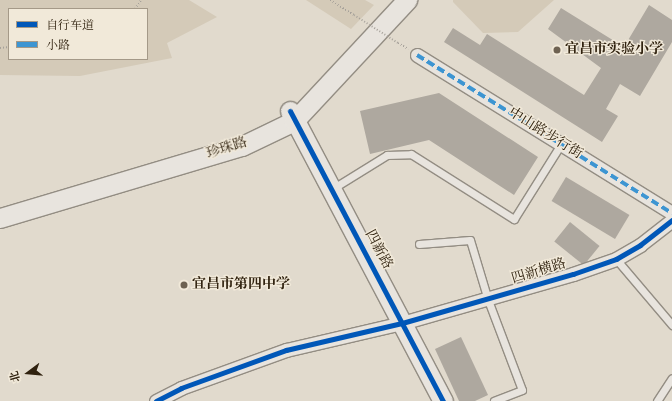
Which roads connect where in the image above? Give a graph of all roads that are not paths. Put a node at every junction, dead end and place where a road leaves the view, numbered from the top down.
1 (391, 0) edge
2 (407, 0) edge
3 (417, 55) dead end
4 (292, 116) junction
5 (561, 144) junction
6 (332, 189) junction
7 (0, 208) edge
8 (672, 213) edge
9 (0, 218) edge
10 (672, 220) edge
11 (419, 244) dead end
12 (616, 259) junction
13 (488, 300) junction
14 (402, 323) junction
15 (672, 325) edge
16 (672, 378) edge
17 (160, 400) edge
18 (443, 401) edge
19 (494, 401) edge
20 (658, 401) edge

1 - 4 main road, 珍珠路
2 - 4 main road, 珍珠路
3 - 5 street, 中山路步行街
4 - 6 main road, 四新路
4 - 7 main road, 珍珠路
4 - 9 main road, 珍珠路
5 - 6 lane
5 - 8 street, 中山路步行街
6 - 14 main road, 四新路
10 - 12 street, 四新横路
11 - 13 lane
12 - 13 street, 四新横路
12 - 15 lane
13 - 14 street, 四新横路
13 - 19 lane
14 - 17 street, 四新横路
14 - 18 main road, 四新路
16 - 20 lane

